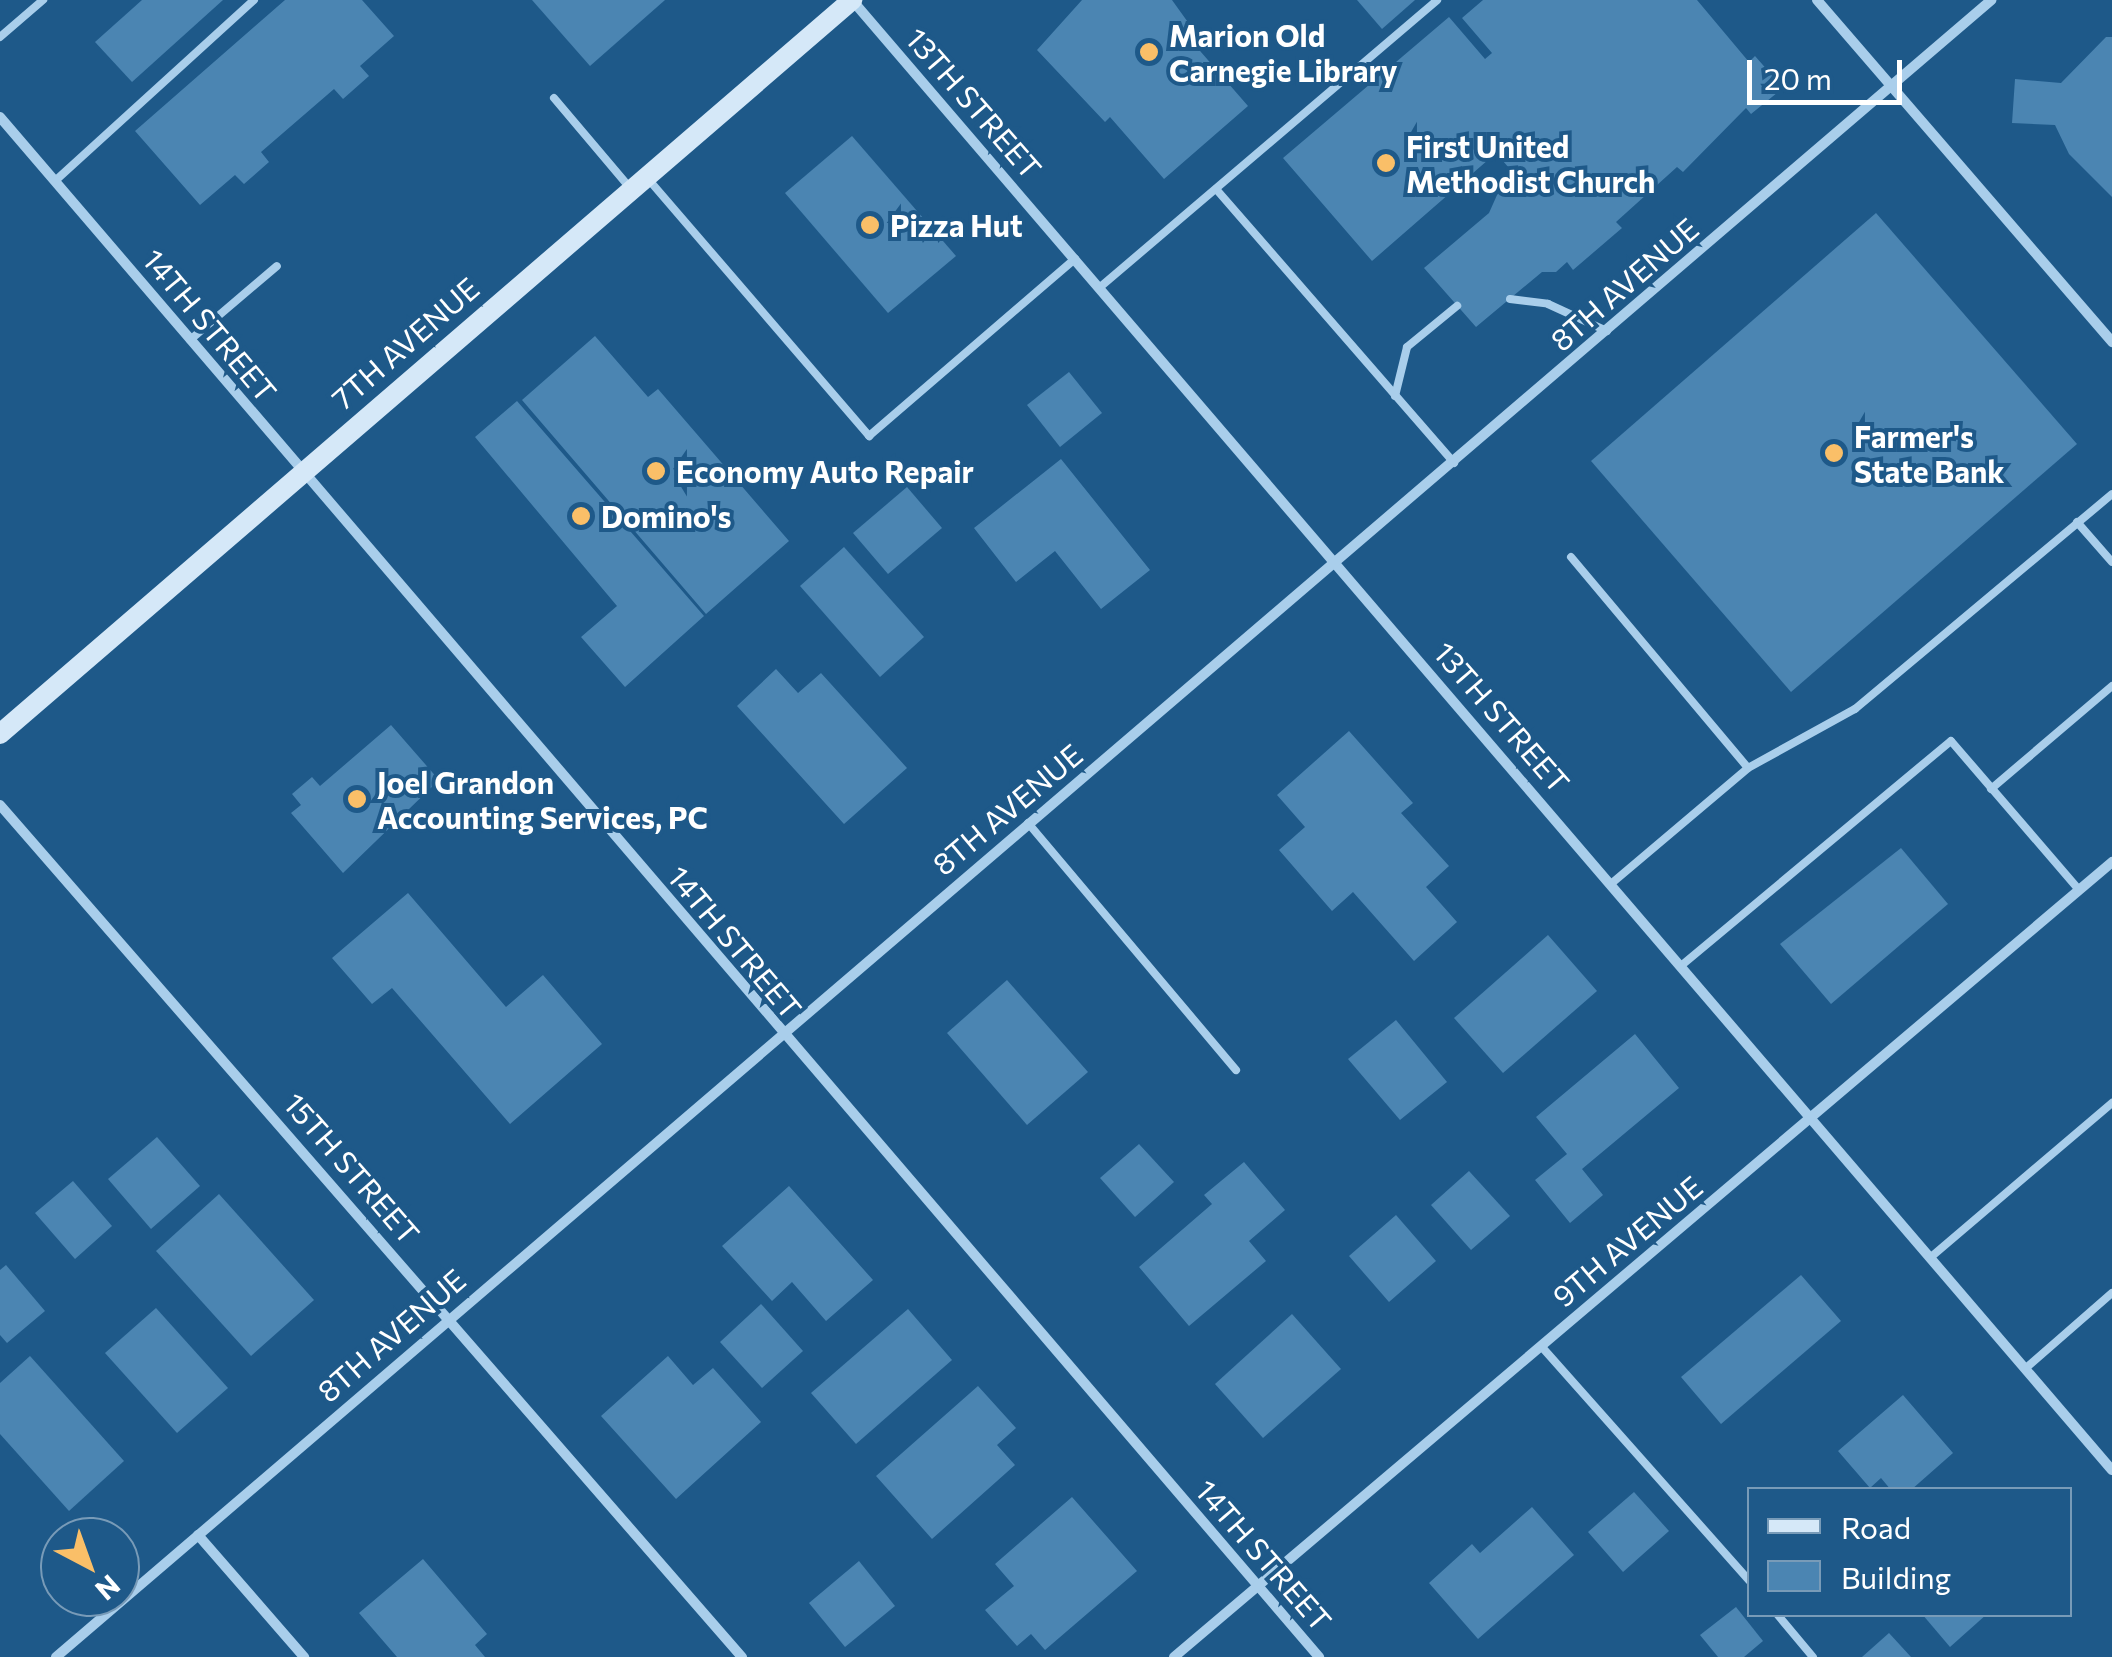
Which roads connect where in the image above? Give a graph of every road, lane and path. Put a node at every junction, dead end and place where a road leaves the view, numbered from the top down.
1 (43, 0) edge
2 (254, 0) edge
3 (852, 0) edge
4 (1437, 0) edge
5 (1816, 0) edge
6 (1991, 0) edge
7 (0, 37) edge
8 (1890, 87) junction
9 (554, 98) dead end
10 (0, 118) edge
11 (55, 181) junction
12 (638, 183) junction
13 (1216, 189) junction
14 (1074, 260) junction
15 (277, 266) dead end
16 (1099, 288) junction
17 (1510, 299) dead end
18 (1457, 306) dead end
19 (1606, 332) junction
20 (190, 340) junction
21 (2112, 342) edge
22 (1395, 396) junction
23 (1454, 463) junction
24 (301, 471) junction
25 (2112, 494) edge
26 (2078, 522) junction
27 (1571, 557) dead end
28 (2112, 562) edge
29 (1337, 564) junction
30 (2112, 686) edge
31 (0, 734) edge
32 (1748, 768) junction
33 (1992, 789) junction
34 (0, 804) edge
35 (1028, 823) junction
36 (2112, 862) edge
37 (1612, 883) junction
38 (2079, 890) junction
39 (1682, 966) junction
40 (779, 1033) junction
41 (1236, 1070) dead end
42 (2112, 1103) edge
43 (1812, 1117) junction
44 (1931, 1256) junction
45 (2112, 1293) edge
46 (450, 1318) junction
47 (1542, 1346) junction
48 (2026, 1368) junction
49 (2112, 1470) edge
50 (198, 1534) junction
51 (1747, 1578) edge
52 (1258, 1587) junction
53 (1780, 1617) edge
54 (56, 1657) edge
55 (304, 1657) edge
56 (742, 1657) edge
57 (1174, 1657) edge
58 (1320, 1657) edge
59 (1813, 1657) edge

1 - 7 lane
2 - 11 lane
3 - 12 main road, 7TH AVENUE
3 - 14 street, 13TH STREET
4 - 13 lane
5 - 8 street
6 - 8 street, 8TH AVENUE
8 - 19 street, 8TH AVENUE
8 - 21 street
9 - 12 lane
10 - 11 street, 14TH STREET
11 - 20 street, 14TH STREET
12 - 14 lane
12 - 24 main road, 7TH AVENUE
13 - 16 lane
13 - 22 lane
14 - 16 street, 13TH STREET
15 - 20 lane
16 - 29 street, 13TH STREET
17 - 19 lane
18 - 22 lane
19 - 23 street, 8TH AVENUE
20 - 24 street, 14TH STREET
22 - 23 lane
23 - 29 street, 8TH AVENUE
24 - 31 main road, 7TH AVENUE
24 - 40 street, 14TH STREET
25 - 26 lane
26 - 28 lane
26 - 32 lane
27 - 32 lane
29 - 35 street, 8TH AVENUE
29 - 37 street, 13TH STREET
30 - 33 lane
32 - 37 lane
33 - 38 lane
33 - 39 lane
34 - 46 street, 15TH STREET
35 - 40 street, 8TH AVENUE
35 - 41 lane
36 - 38 street, 9TH AVENUE
37 - 39 street, 13TH STREET
38 - 43 street, 9TH AVENUE
39 - 43 street, 13TH STREET
40 - 46 street, 8TH AVENUE
40 - 52 street, 14TH STREET
42 - 44 lane
43 - 44 street, 13TH STREET
43 - 47 street, 9TH AVENUE
44 - 48 street, 13TH STREET
45 - 48 lane
46 - 50 street, 8TH AVENUE
46 - 56 street, 15TH STREET
47 - 51 lane
47 - 52 street, 9TH AVENUE
48 - 49 street, 13TH STREET
50 - 54 street, 8TH AVENUE
50 - 55 street
52 - 57 street, 9TH AVENUE
52 - 58 street, 14TH STREET
53 - 59 lane

